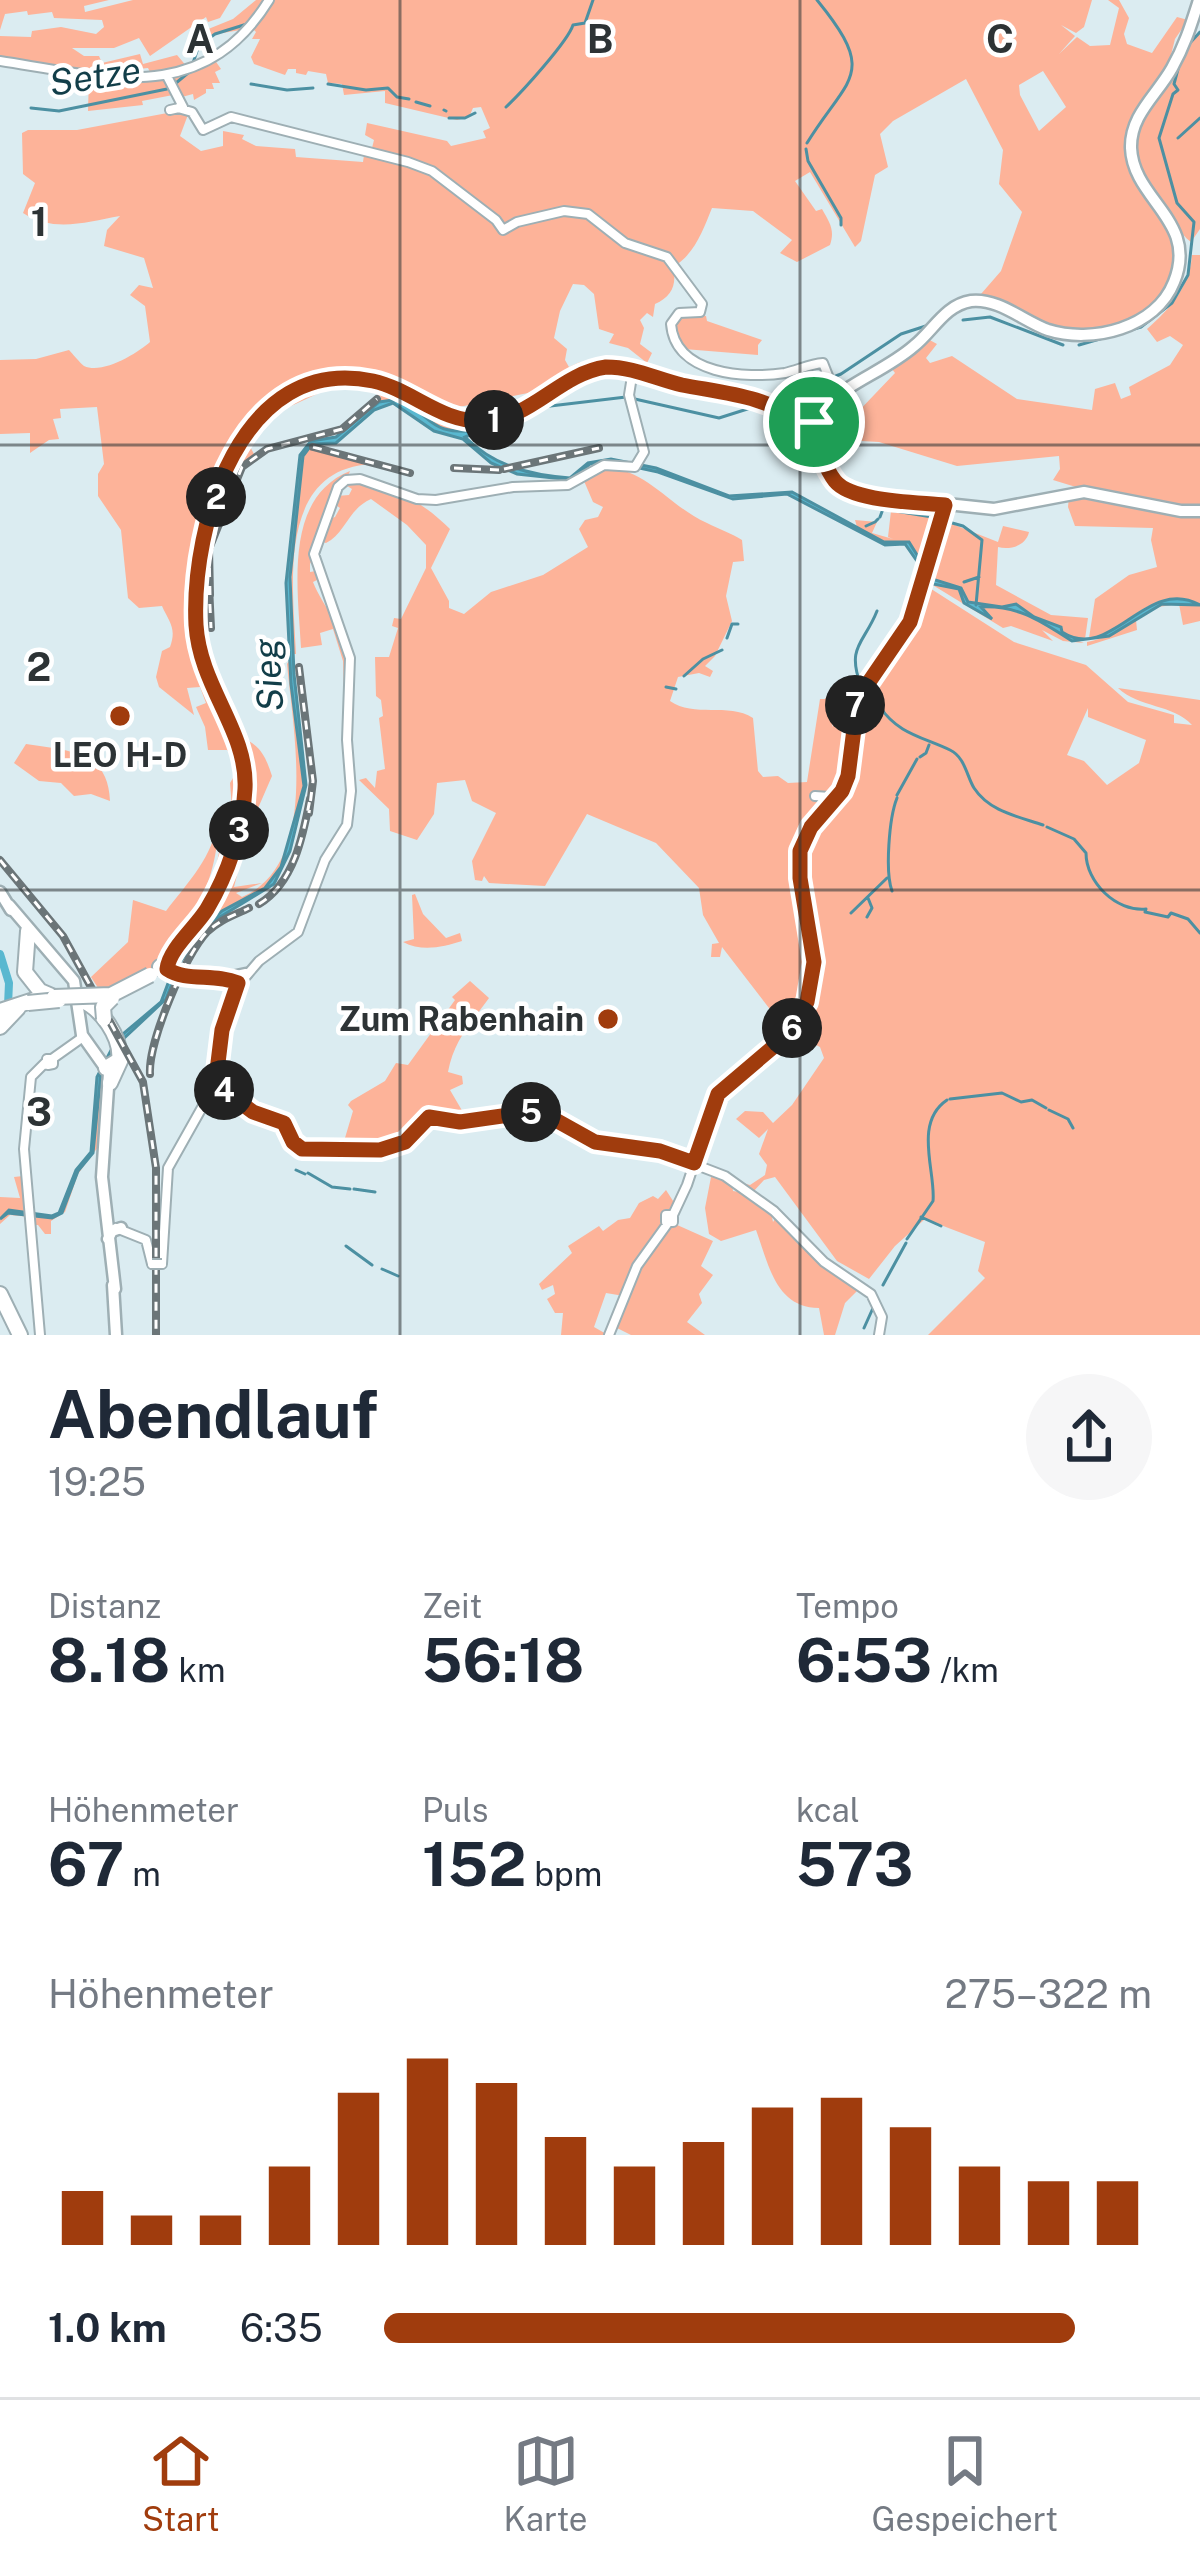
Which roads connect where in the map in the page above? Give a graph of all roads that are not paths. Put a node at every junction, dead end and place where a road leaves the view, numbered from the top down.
1 (269, 0) edge
2 (1198, 7) edge
3 (0, 61) edge
4 (167, 76) junction
5 (634, 370) junction
6 (836, 397) junction
7 (809, 425) junction
8 (215, 500) junction
9 (943, 505) junction
10 (1200, 511) edge
11 (200, 512) dead end
12 (842, 791) junction
13 (815, 796) dead end
14 (0, 892) edge
15 (32, 940) junction
16 (166, 971) junction
17 (236, 978) junction
18 (34, 984) junction
19 (70, 996) junction
20 (112, 998) junction
21 (219, 1005) dead end
22 (12, 1007) edge
23 (227, 1014) junction
24 (104, 1019) junction
25 (0, 1027) edge
26 (787, 1035) junction
27 (774, 1036) dead end
28 (80, 1038) junction
29 (114, 1065) junction
30 (214, 1086) junction
31 (694, 1163) junction
32 (121, 1228) joint
33 (107, 1239) junction
34 (0, 1298) edge
35 (880, 1332) edge
36 (18, 1335) edge
37 (40, 1335) edge
38 (116, 1335) edge
39 (609, 1335) edge

1 - 4 street
2 - 6 main road
3 - 4 street
4 - 6 street
5 - 7 main road
5 - 8 main road
5 - 17 street
6 - 7 main road
7 - 9 main road
8 - 11 main road
8 - 16 main road
9 - 10 main road
9 - 12 street
12 - 13 street
12 - 26 street
14 - 15 main road
15 - 18 highway
15 - 19 main road
16 - 17 main road, bridge
16 - 19 highway, bridge
16 - 20 highway, bridge
17 - 23 street
18 - 19 highway
18 - 22 highway, bridge
19 - 20 highway, bridge
19 - 22 highway, bridge
19 - 22 highway, bridge
19 - 24 highway, bridge
19 - 28 main road
20 - 24 highway, bridge
21 - 23 street
22 - 25 highway
23 - 30 street
24 - 29 highway
26 - 27 street
26 - 31 street
28 - 29 main road
28 - 37 street
29 - 33 main road
30 - 31 street
30 - 32 street
31 - 35 street
31 - 39 street
32 - 33 main road
33 - 38 main road
34 - 36 highway

